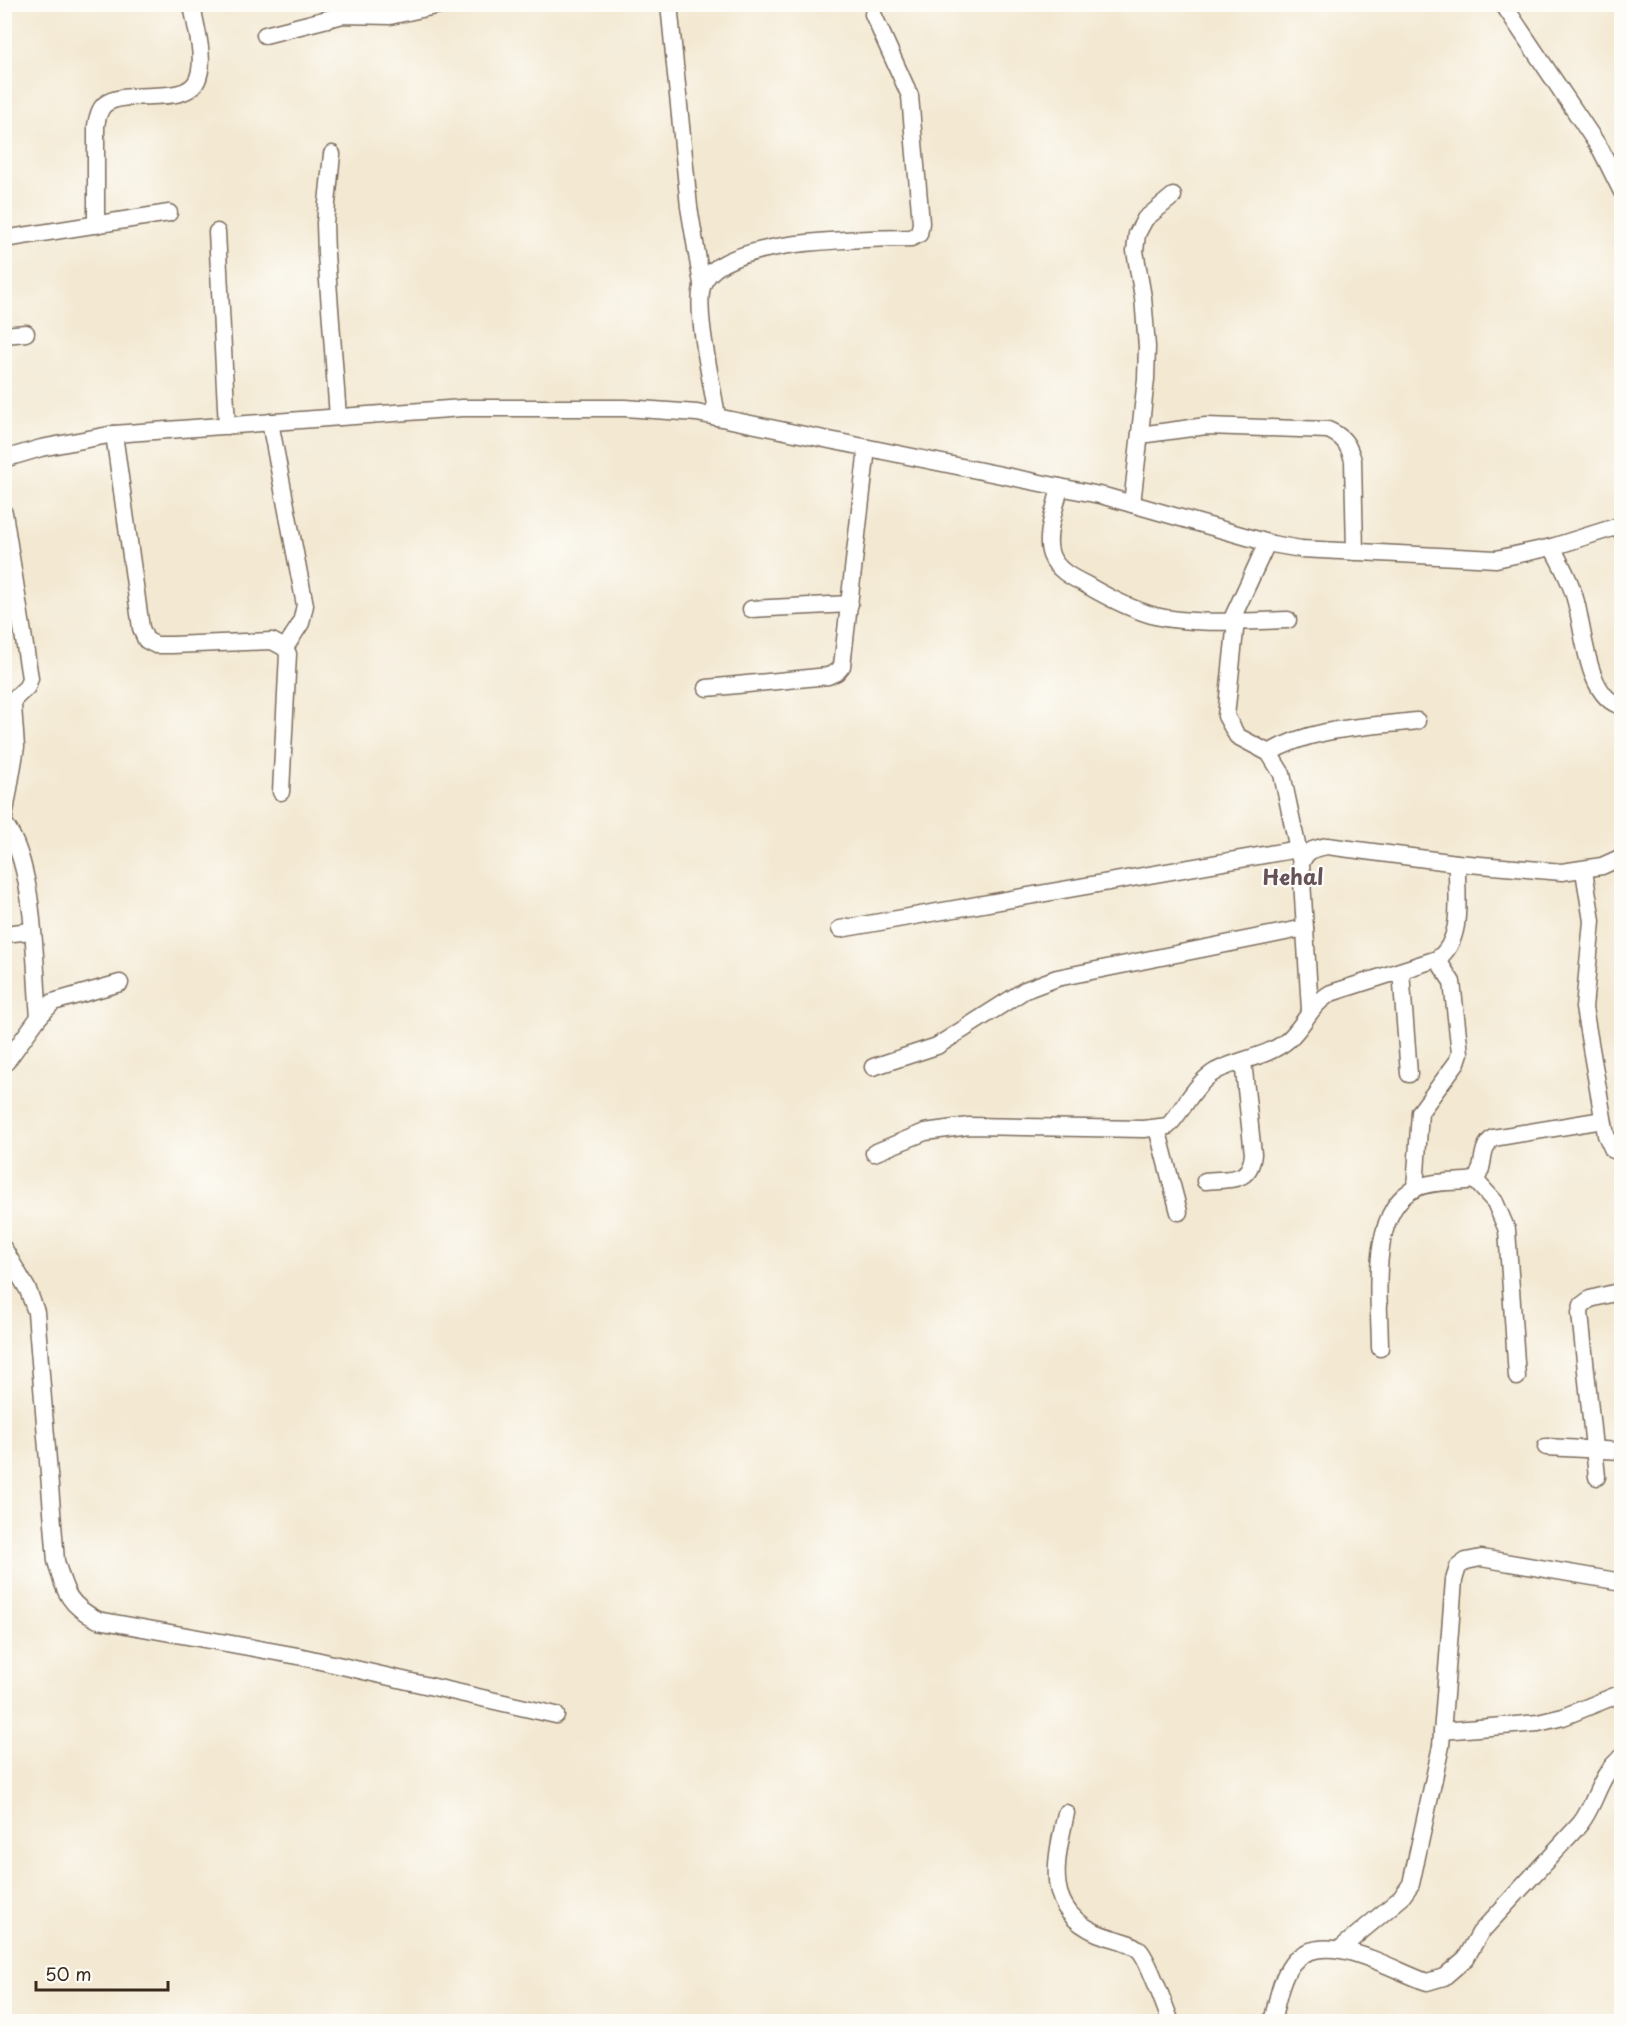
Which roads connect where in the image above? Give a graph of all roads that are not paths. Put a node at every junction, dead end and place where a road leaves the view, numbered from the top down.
1 (192, 4) edge
2 (444, 4) edge
3 (669, 4) edge
4 (1503, 4) edge
5 (873, 14) dead end
6 (265, 35) dead end
7 (332, 154) dead end
8 (1622, 192) edge
9 (1173, 196) dead end
10 (169, 213) dead end
11 (96, 225) junction
12 (217, 232) dead end
13 (4, 239) edge
14 (702, 285) junction
15 (26, 333) dead end
16 (4, 335) edge
17 (338, 417) junction
18 (717, 417) junction
19 (270, 422) junction
20 (227, 426) junction
21 (114, 434) junction
22 (1140, 435) junction
23 (867, 448) junction
24 (4, 459) edge
25 (1060, 488) junction
26 (1132, 504) junction
27 (4, 513) edge
28 (1622, 525) edge
29 (1267, 543) junction
30 (1552, 547) junction
31 (1355, 552) junction
32 (850, 604) junction
33 (751, 609) dead end
34 (1288, 620) dead end
35 (1234, 621) junction
36 (285, 648) junction
37 (707, 688) dead end
38 (1622, 706) edge
39 (1417, 721) dead end
40 (1269, 753) junction
41 (280, 792) dead end
42 (4, 818) edge
43 (4, 823) edge
44 (1622, 856) edge
45 (1299, 857) junction
46 (1457, 863) junction
47 (1584, 871) junction
48 (1305, 928) junction
49 (840, 929) dead end
50 (31, 932) junction
51 (4, 934) edge
52 (1437, 959) junction
53 (1401, 971) junction
54 (120, 983) dead end
55 (1310, 1010) junction
56 (39, 1017) junction
57 (1243, 1061) junction
58 (4, 1065) edge
59 (873, 1067) dead end
60 (1409, 1074) dead end
61 (1603, 1120) junction
62 (1157, 1128) junction
63 (1622, 1152) edge
64 (874, 1153) dead end
65 (1476, 1180) junction
66 (1205, 1181) dead end
67 (1414, 1189) junction
68 (1179, 1212) dead end
69 (4, 1249) edge
70 (1622, 1292) edge
71 (1380, 1348) dead end
72 (1517, 1377) dead end
73 (1546, 1447) dead end
74 (1594, 1449) junction
75 (1622, 1451) edge
76 (1597, 1477) dead end
77 (1622, 1582) edge
78 (1622, 1693) edge
79 (556, 1715) dead end
80 (1442, 1731) junction
81 (1622, 1757) edge
82 (1066, 1813) dead end
83 (1340, 1949) junction
84 (1171, 2022) edge
85 (1272, 2022) edge

1 - 11 street
2 - 6 street
3 - 14 street
4 - 8 street
5 - 14 street
7 - 17 street
9 - 22 street
10 - 11 street
11 - 13 street
12 - 20 street
14 - 18 street
15 - 16 street
17 - 18 street
17 - 19 street
18 - 23 street
19 - 20 street
19 - 36 street
20 - 21 street
21 - 24 street
21 - 36 street
22 - 26 street
22 - 31 street
23 - 25 street
23 - 32 street
25 - 26 street
25 - 35 street
26 - 29 street
27 - 42 street
28 - 30 street
29 - 31 street
29 - 35 street
30 - 31 street
30 - 38 street
32 - 33 street
32 - 37 street
34 - 35 street
35 - 40 street
36 - 41 street
39 - 40 street
40 - 45 street
43 - 50 street
44 - 47 street
45 - 46 street
45 - 48 street
45 - 49 street
46 - 47 street
46 - 52 street
47 - 61 street
48 - 55 street
48 - 59 street
50 - 51 street
50 - 56 street
52 - 53 street
52 - 67 street
53 - 55 street
53 - 60 street
54 - 56 street
55 - 57 street
56 - 58 street
57 - 62 street
57 - 66 street
61 - 63 street
61 - 65 street
62 - 64 street
62 - 68 street
65 - 67 street
65 - 72 street
67 - 71 street
69 - 79 street
70 - 74 street
73 - 74 street
74 - 75 street
74 - 76 street
77 - 80 street
78 - 80 street
80 - 83 street
81 - 83 street
82 - 84 street
83 - 85 street

